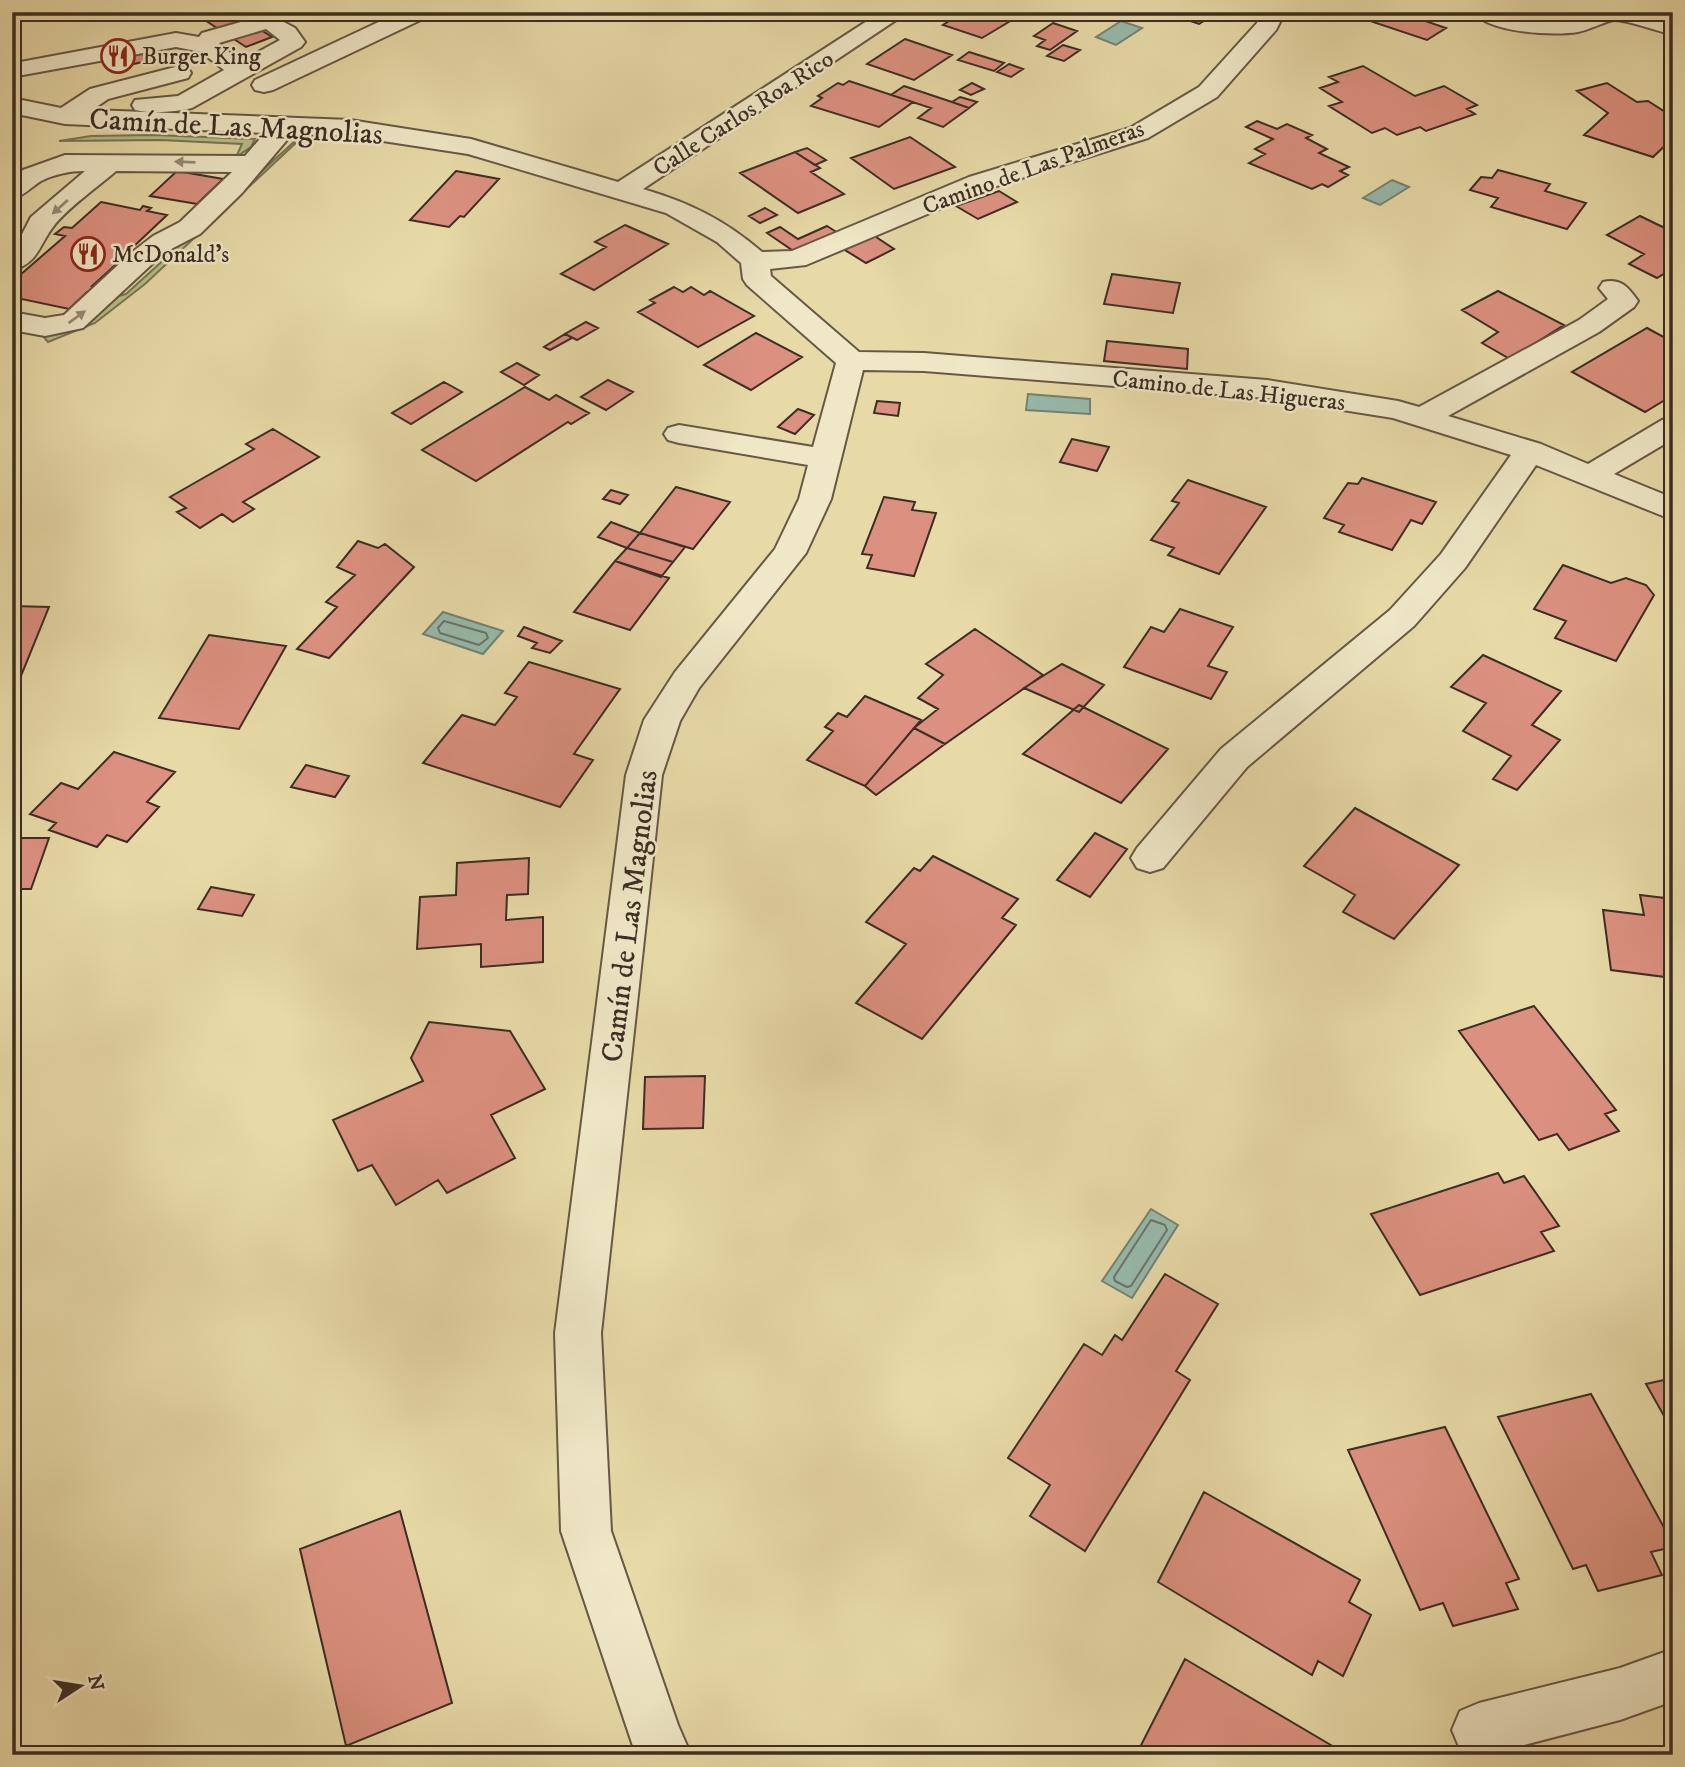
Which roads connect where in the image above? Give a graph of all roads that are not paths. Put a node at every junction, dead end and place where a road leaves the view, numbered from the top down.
1 (419, 12) edge
2 (897, 12) edge
3 (1274, 12) edge
4 (1485, 12) edge
5 (1612, 12) edge
6 (259, 16) edge
7 (190, 23) edge
8 (1673, 28) edge
9 (13, 63) edge
10 (245, 70) junction
11 (179, 73) dead end
12 (213, 88) junction
13 (12, 105) edge
14 (80, 117) junction
15 (205, 124) junction
16 (285, 126) junction
17 (111, 162) junction
18 (253, 164) junction
19 (624, 190) junction
20 (12, 191) edge
21 (12, 261) edge
22 (755, 261) junction
23 (1613, 288) dead end
24 (12, 321) edge
25 (851, 361) junction
26 (1421, 418) junction
27 (1673, 426) edge
28 (679, 434) dead end
29 (1530, 451) junction
30 (825, 458) junction
31 (1591, 475) junction
32 (1673, 510) edge
33 (1150, 858) dead end
34 (1673, 1675) edge
35 (1479, 1730) dead end
36 (664, 1755) edge

1 - 15 street
2 - 19 street, Calle Carlos Roa Rico
3 - 22 street, Camino de Las Palmeras
4 - 5 street
5 - 8 street
6 - 7 street
6 - 10 street
7 - 9 street
7 - 10 street
9 - 10 street
9 - 12 street
10 - 12 street
11 - 14 street
12 - 14 street
13 - 14 street, Camín de Las Magnolias
14 - 15 street, Camín de Las Magnolias
15 - 16 street, Camín de Las Magnolias
16 - 18 street
16 - 19 street, Camín de Las Magnolias
18 -> 17 street
17 - 20 street
17 -> 21 street
24 -> 18 street
19 - 22 street, Camín de Las Magnolias
22 - 25 street, Camín de Las Magnolias
23 - 26 street
25 - 26 street, Camino de Las Higueras
25 - 30 street, Camín de Las Magnolias
26 - 29 street, Camino de Las Higueras
27 - 31 street
28 - 30 street
29 - 31 street, Camino de Las Higueras
29 - 33 street
30 - 36 street, Camín de Las Magnolias
31 - 32 street, Camino de Las Higueras
34 - 35 street

